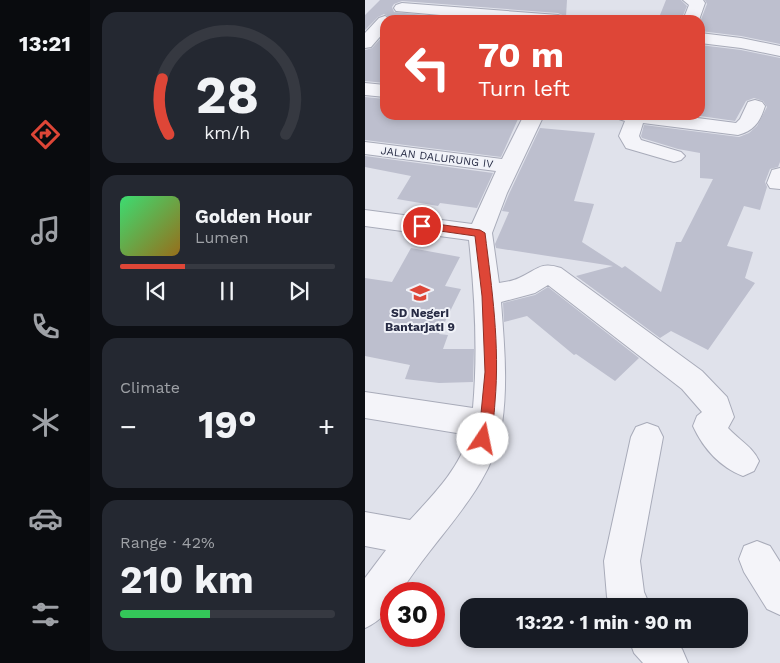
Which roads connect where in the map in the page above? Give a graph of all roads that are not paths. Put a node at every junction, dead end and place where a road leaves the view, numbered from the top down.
1 (691, 0) edge
2 (406, 4) edge
3 (392, 15) edge
4 (510, 15) edge
5 (693, 15) edge
6 (380, 26) edge
7 (705, 39) edge
8 (365, 44) edge
9 (380, 46) edge
10 (780, 51) edge
11 (365, 89) edge
12 (380, 90) edge
13 (755, 106) dead end
14 (532, 120) edge
15 (631, 120) edge
16 (664, 120) edge
17 (365, 148) edge
18 (674, 156) dead end
19 (509, 166) junction
20 (365, 218) edge
21 (480, 233) junction
22 (488, 296) junction
23 (365, 404) edge
24 (487, 424) junction
25 (647, 437) dead end
26 (743, 461) dead end
27 (365, 529) edge
28 (417, 539) junction
29 (757, 558) dead end
30 (780, 596) edge
31 (627, 598) edge
32 (365, 609) edge
33 (656, 648) edge
34 (668, 663) edge

1 - 5 street
2 - 3 street
2 - 4 street
6 - 8 street
7 - 10 street
8 - 9 street
11 - 12 street
13 - 16 street
14 - 19 street
15 - 18 street
17 - 19 street, JALAN DALURUNG IV
19 - 21 street
20 - 21 street
21 - 22 street
22 - 24 street
22 - 26 street
23 - 24 street
24 - 28 street
25 - 31 street
27 - 28 street
28 - 32 street
29 - 30 street
33 - 34 street

